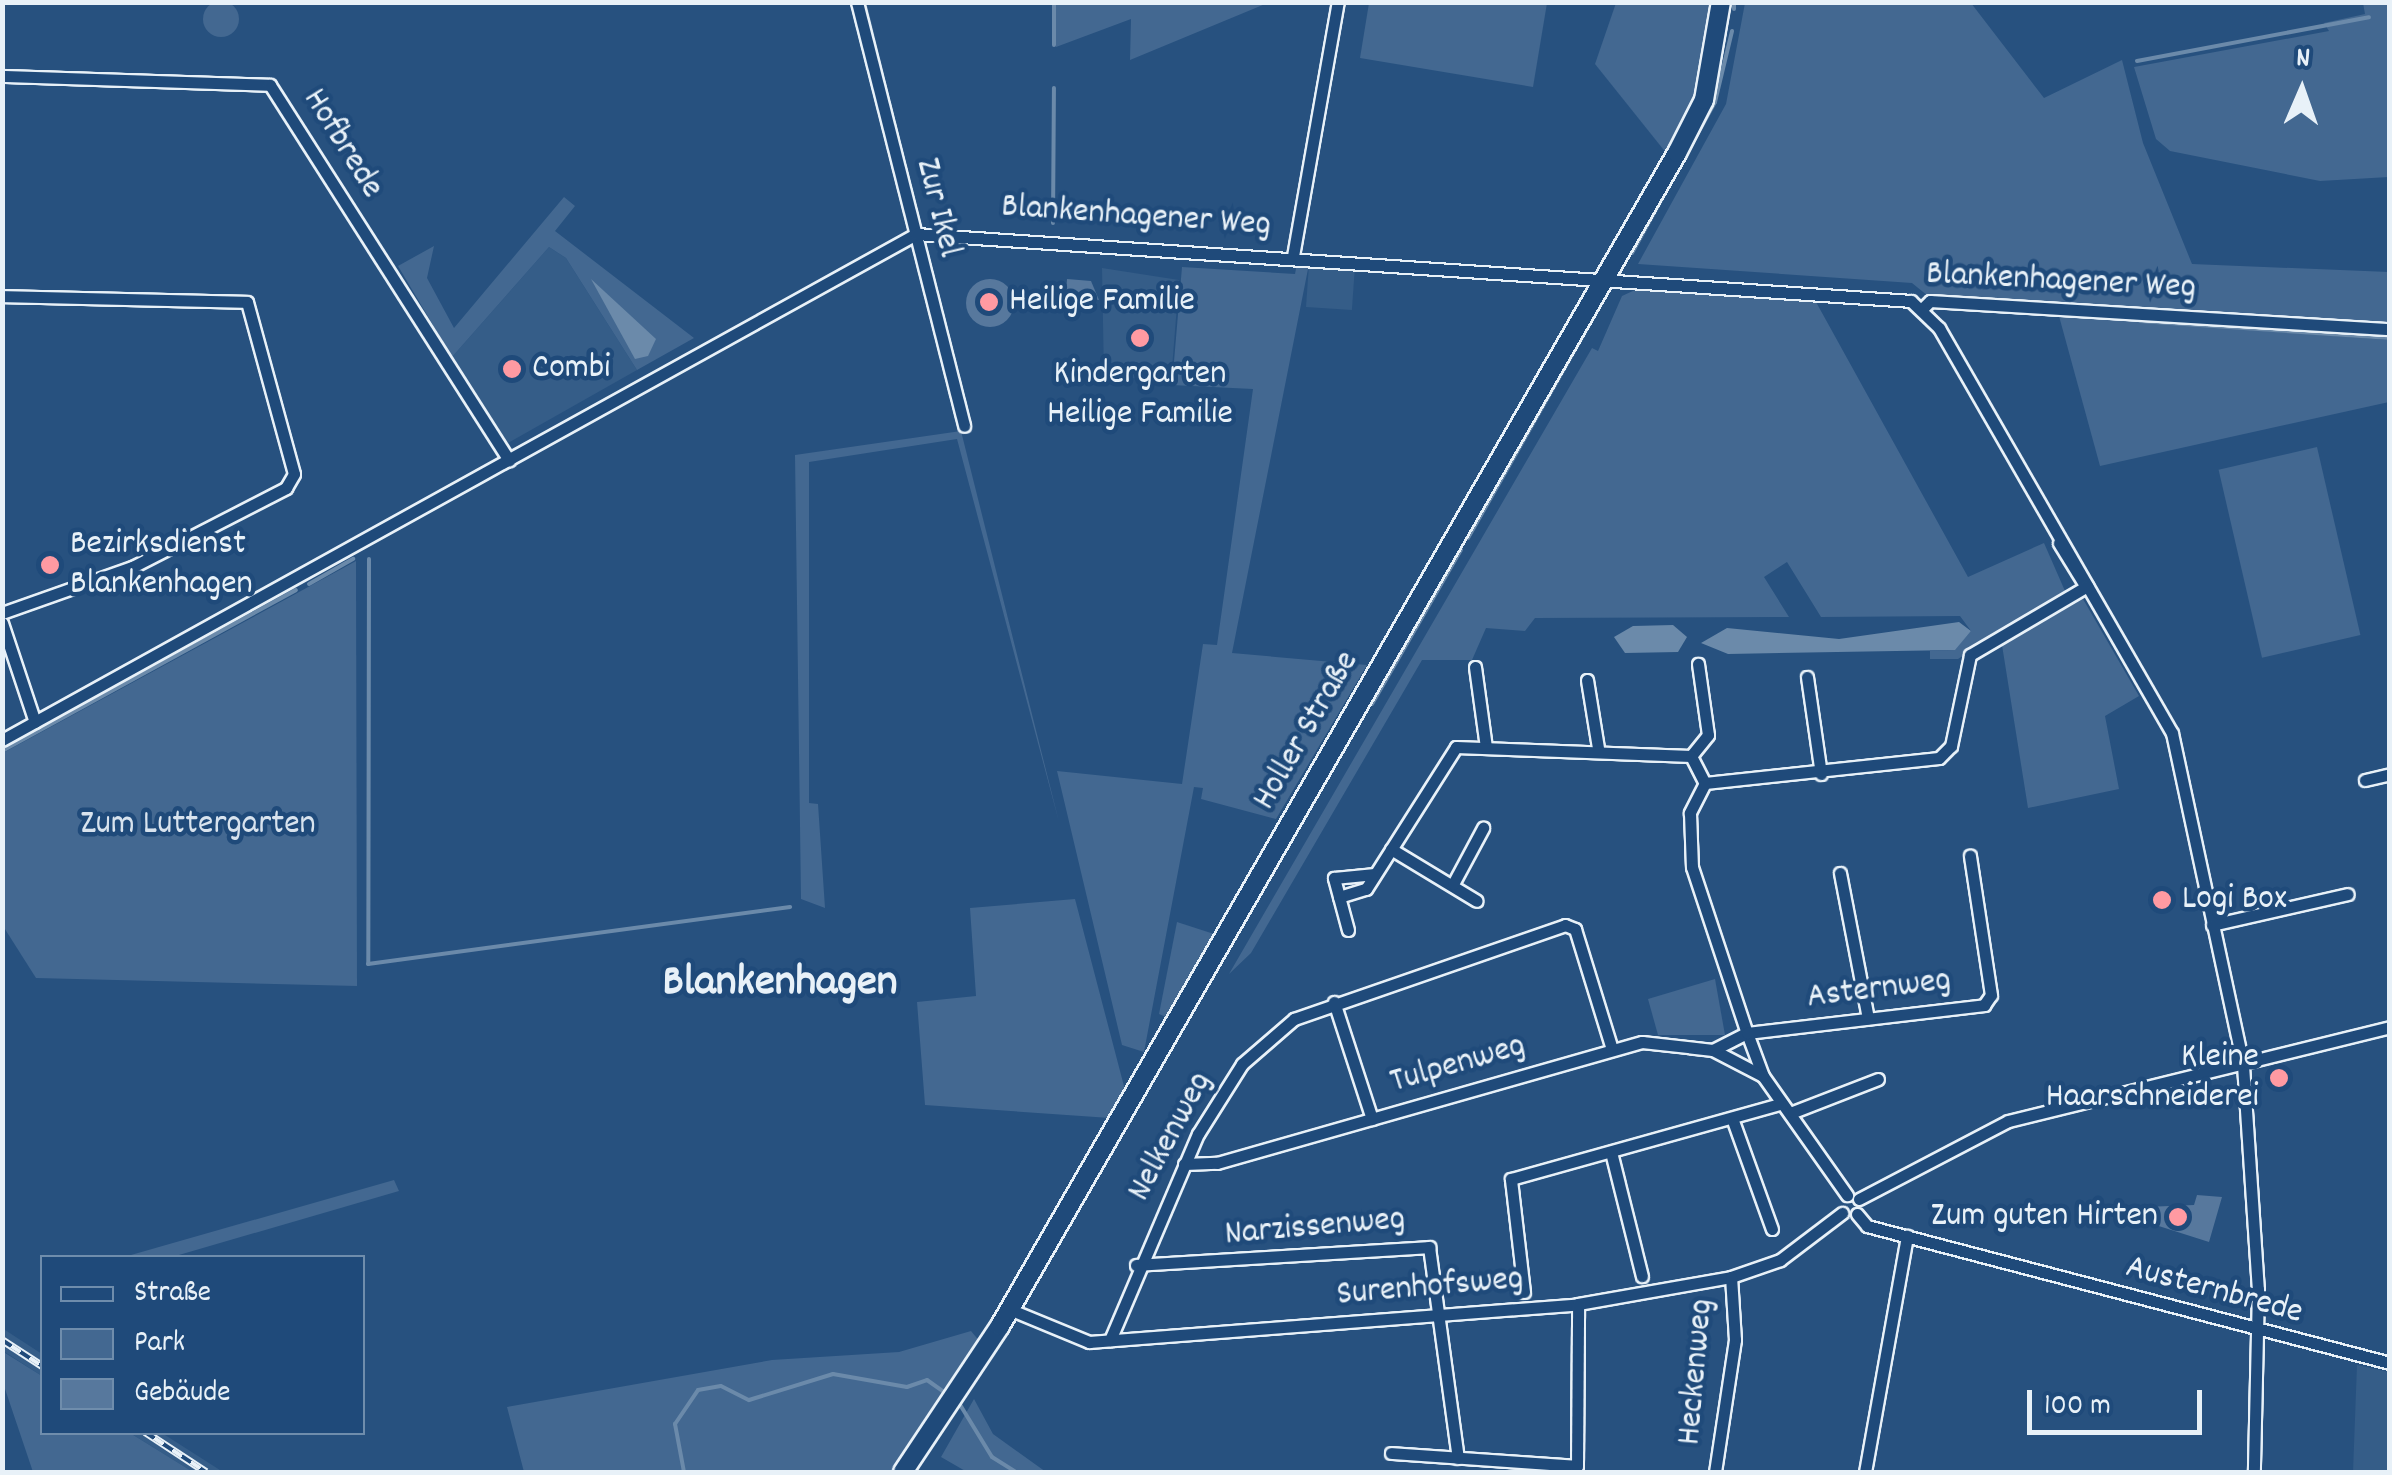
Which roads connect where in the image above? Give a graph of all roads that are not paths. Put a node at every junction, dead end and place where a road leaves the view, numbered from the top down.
1 (857, 2) edge
2 (1338, 2) edge
3 (1722, 2) edge
4 (2, 76) edge
5 (916, 234) junction
6 (1293, 256) junction
7 (1608, 276) junction
8 (2, 296) edge
9 (1922, 308) junction
10 (2390, 330) edge
11 (964, 426) dead end
12 (509, 460) junction
13 (2087, 585) junction
14 (2, 613) edge
15 (2, 624) edge
16 (1698, 664) dead end
17 (1475, 667) dead end
18 (1806, 678) dead end
19 (1588, 680) dead end
20 (35, 722) junction
21 (2, 740) edge
22 (1486, 747) junction
23 (1598, 748) junction
24 (1691, 756) junction
25 (1821, 774) junction
26 (2390, 774) edge
27 (2365, 780) dead end
28 (1704, 783) junction
29 (1483, 828) dead end
30 (1391, 850) junction
31 (1970, 856) dead end
32 (1840, 873) dead end
33 (1375, 874) junction
34 (1453, 884) junction
35 (2348, 894) dead end
36 (1339, 897) junction
37 (1476, 901) dead end
38 (2212, 925) junction
39 (1348, 930) dead end
40 (1334, 1002) junction
41 (1868, 1018) junction
42 (2390, 1027) edge
43 (1747, 1034) junction
44 (1612, 1049) junction
45 (1713, 1050) junction
46 (2243, 1065) junction
47 (1763, 1076) junction
48 (1878, 1079) dead end
49 (1780, 1104) junction
50 (1793, 1112) junction
51 (1732, 1118) junction
52 (1372, 1119) junction
53 (1611, 1152) junction
54 (1184, 1164) junction
55 (1853, 1197) junction
56 (1842, 1213) junction
57 (1856, 1214) junction
58 (1772, 1229) dead end
59 (1907, 1236) junction
60 (1136, 1265) junction
61 (1642, 1276) dead end
62 (1731, 1278) junction
63 (1524, 1292) dead end
64 (1578, 1304) junction
65 (1009, 1309) junction
66 (1441, 1315) junction
67 (2258, 1332) junction
68 (1110, 1340) junction
69 (2390, 1363) edge
70 (1391, 1453) dead end
71 (1458, 1458) junction
72 (904, 1472) edge
73 (1715, 1472) edge
74 (1865, 1472) edge
75 (2254, 1472) edge

1 - 5 street, Zur Ikel
2 - 6 street
3 - 7 street, Holler Straße
4 - 12 street, Hofbrede
5 - 6 street, Blankenhagener Weg
5 - 11 street, Zur Ikel
5 - 12 street
6 - 7 street, Blankenhagener Weg
7 - 9 street, Blankenhagener Weg
7 - 65 street, Holler Straße
8 - 14 street
9 - 10 street, Blankenhagener Weg
9 - 13 street
12 - 20 street
13 - 25 street
13 - 38 street
15 - 20 street
16 - 24 street
17 - 22 street
18 - 25 street
19 - 23 street
20 - 21 street
22 - 23 street
22 - 30 street
23 - 24 street
24 - 28 street
25 - 28 street
26 - 27 street
28 - 43 street
29 - 34 street
30 - 33 street
30 - 34 street
31 - 41 street, Asternweg
32 - 41 street
33 - 36 street
33 - 36 street
34 - 37 street
35 - 38 street
36 - 39 street
38 - 46 street
40 - 44 street, Nelkenweg
40 - 52 street
40 - 54 street, Nelkenweg
41 - 43 street, Asternweg
42 - 46 street
43 - 45 street
43 - 47 street
44 - 45 street, Tulpenweg
44 - 52 street, Tulpenweg
45 - 47 street
46 - 55 street
46 - 67 street
47 - 49 street
48 - 50 street
49 - 50 street
49 - 51 street
50 - 55 street
51 - 53 street
51 - 58 street
52 - 54 street, Tulpenweg
53 - 61 street
53 - 63 street
54 - 60 street, Nelkenweg
55 - 56 street
55 - 57 street
56 - 57 street, Austernbrede
56 - 62 street, Surenhofsweg
57 - 59 street, Austernbrede
59 - 67 street, Austernbrede
59 - 74 street
60 - 66 street, Narzissenweg
60 - 68 street, Nelkenweg
62 - 64 street, Surenhofsweg
62 - 73 street, Heckenweg
64 - 66 street, Surenhofsweg
64 - 71 street
65 - 68 street, Surenhofsweg
65 - 72 street, Holler Straße
66 - 68 street, Surenhofsweg
66 - 71 street
67 - 69 street, Austernbrede
67 - 75 street
70 - 71 street

